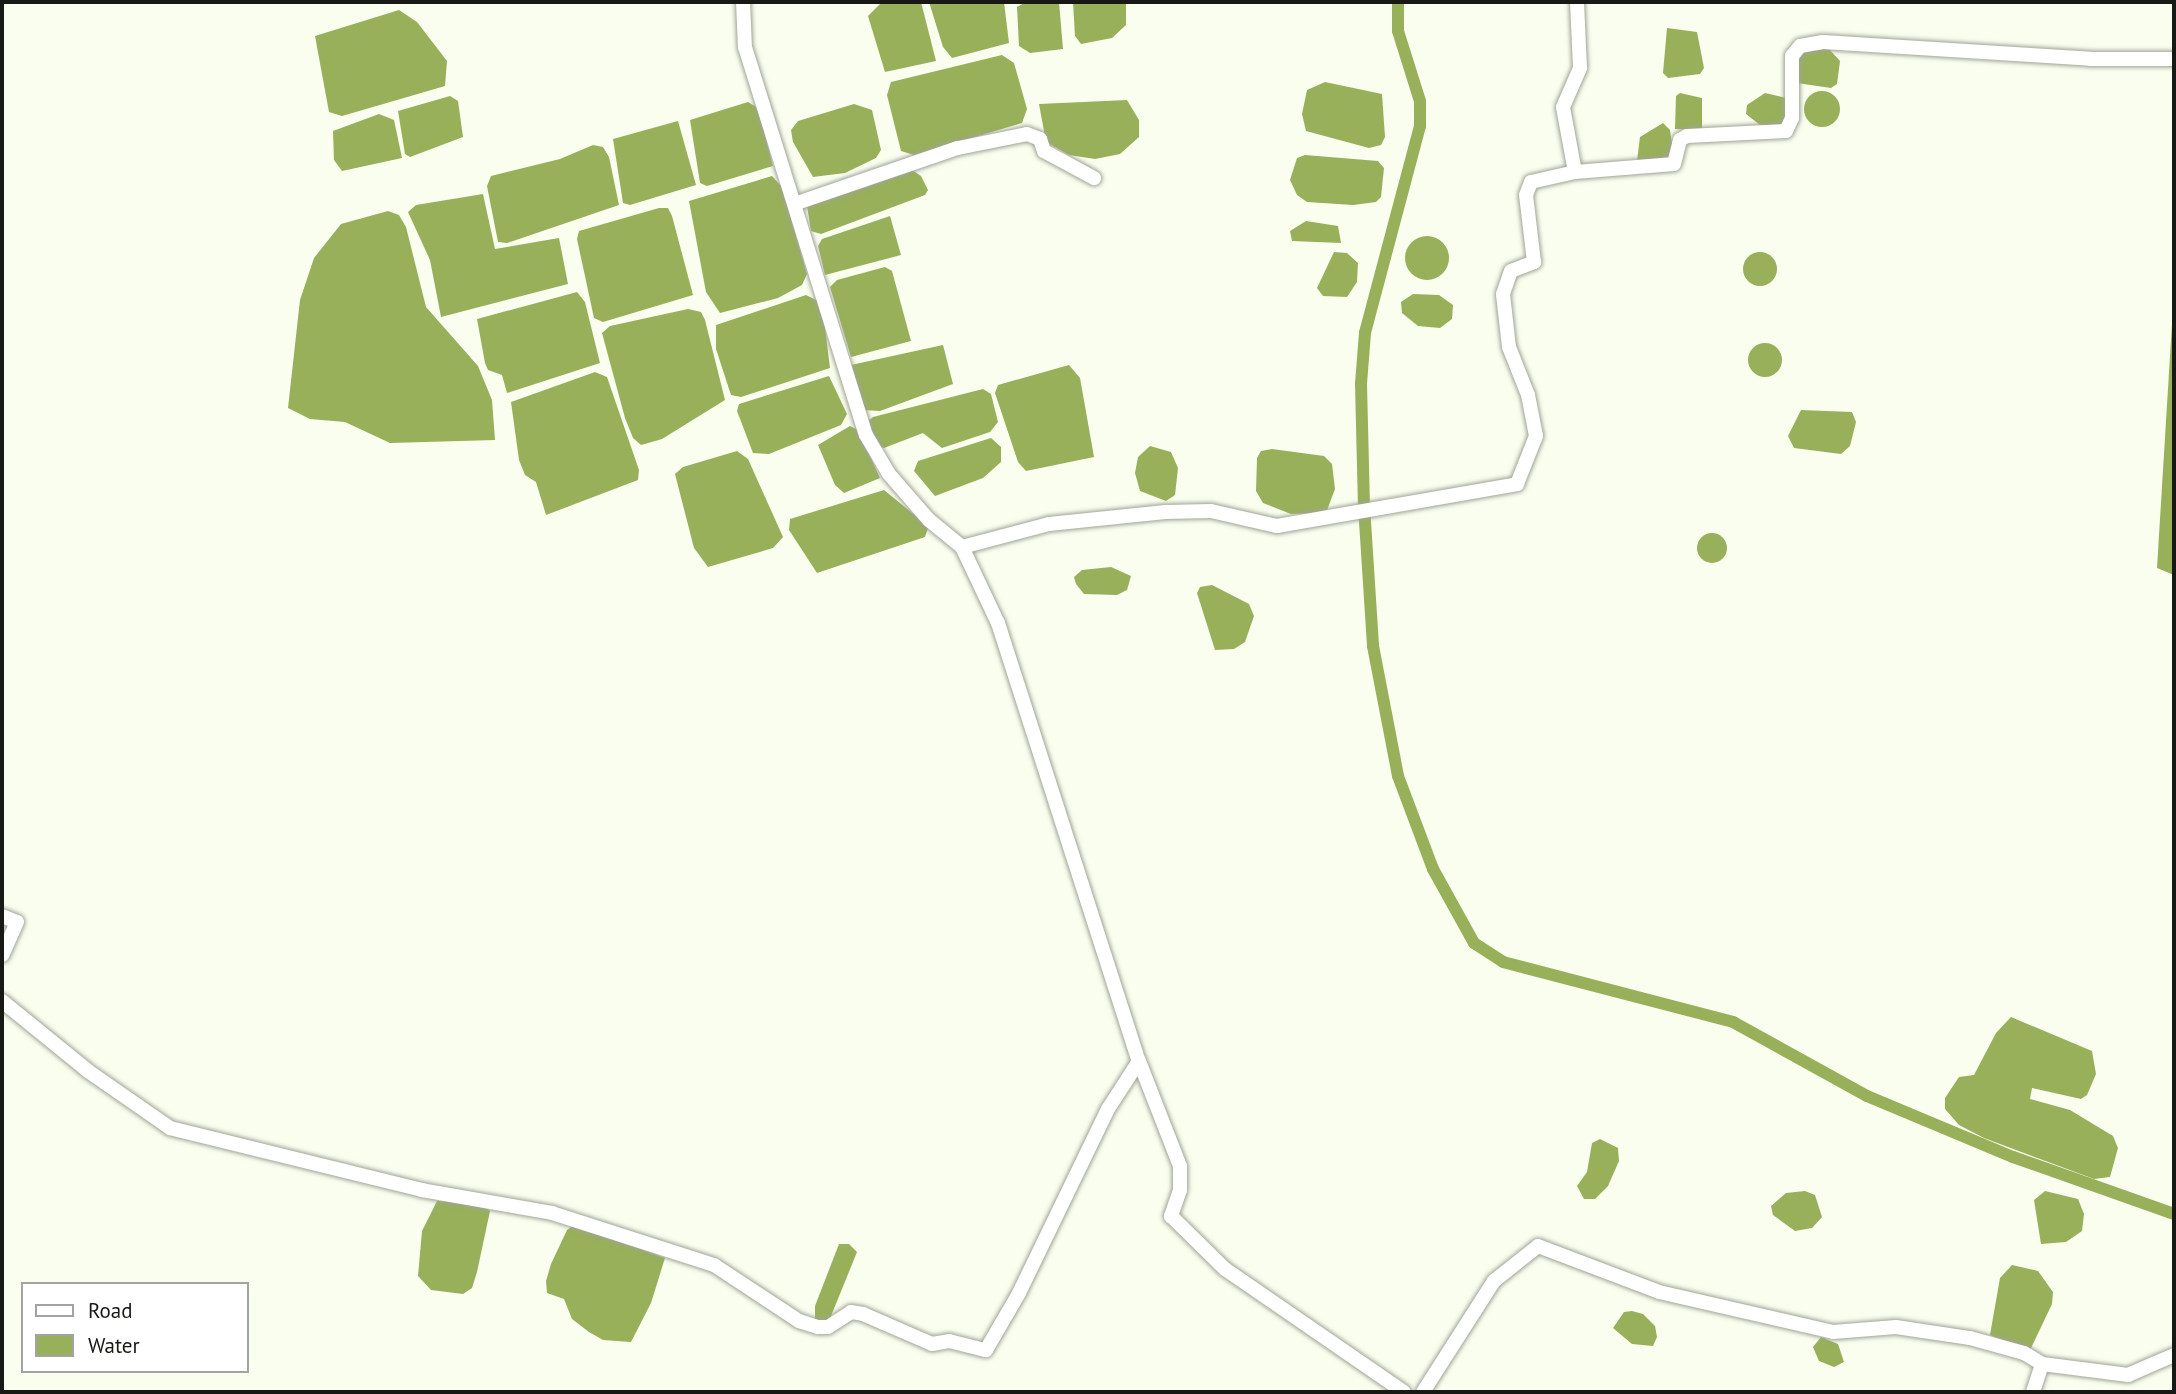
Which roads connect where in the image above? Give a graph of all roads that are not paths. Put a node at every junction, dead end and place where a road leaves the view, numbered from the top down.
1 (743, 2) edge
2 (1577, 2) edge
3 (2174, 60) edge
4 (1575, 172) junction
5 (1094, 178) dead end
6 (797, 203) junction
7 (962, 547) junction
8 (2, 916) edge
9 (2, 955) edge
10 (2, 1000) edge
11 (1139, 1061) junction
12 (2174, 1355) edge
13 (2042, 1364) junction
14 (1404, 1392) edge
15 (1423, 1392) edge
16 (2033, 1392) edge

1 - 6 street
2 - 4 street
3 - 4 street
4 - 7 street
5 - 6 street
6 - 7 street
7 - 11 street
8 - 9 street
10 - 11 street
11 - 14 street
12 - 13 street
13 - 15 street
13 - 16 street

